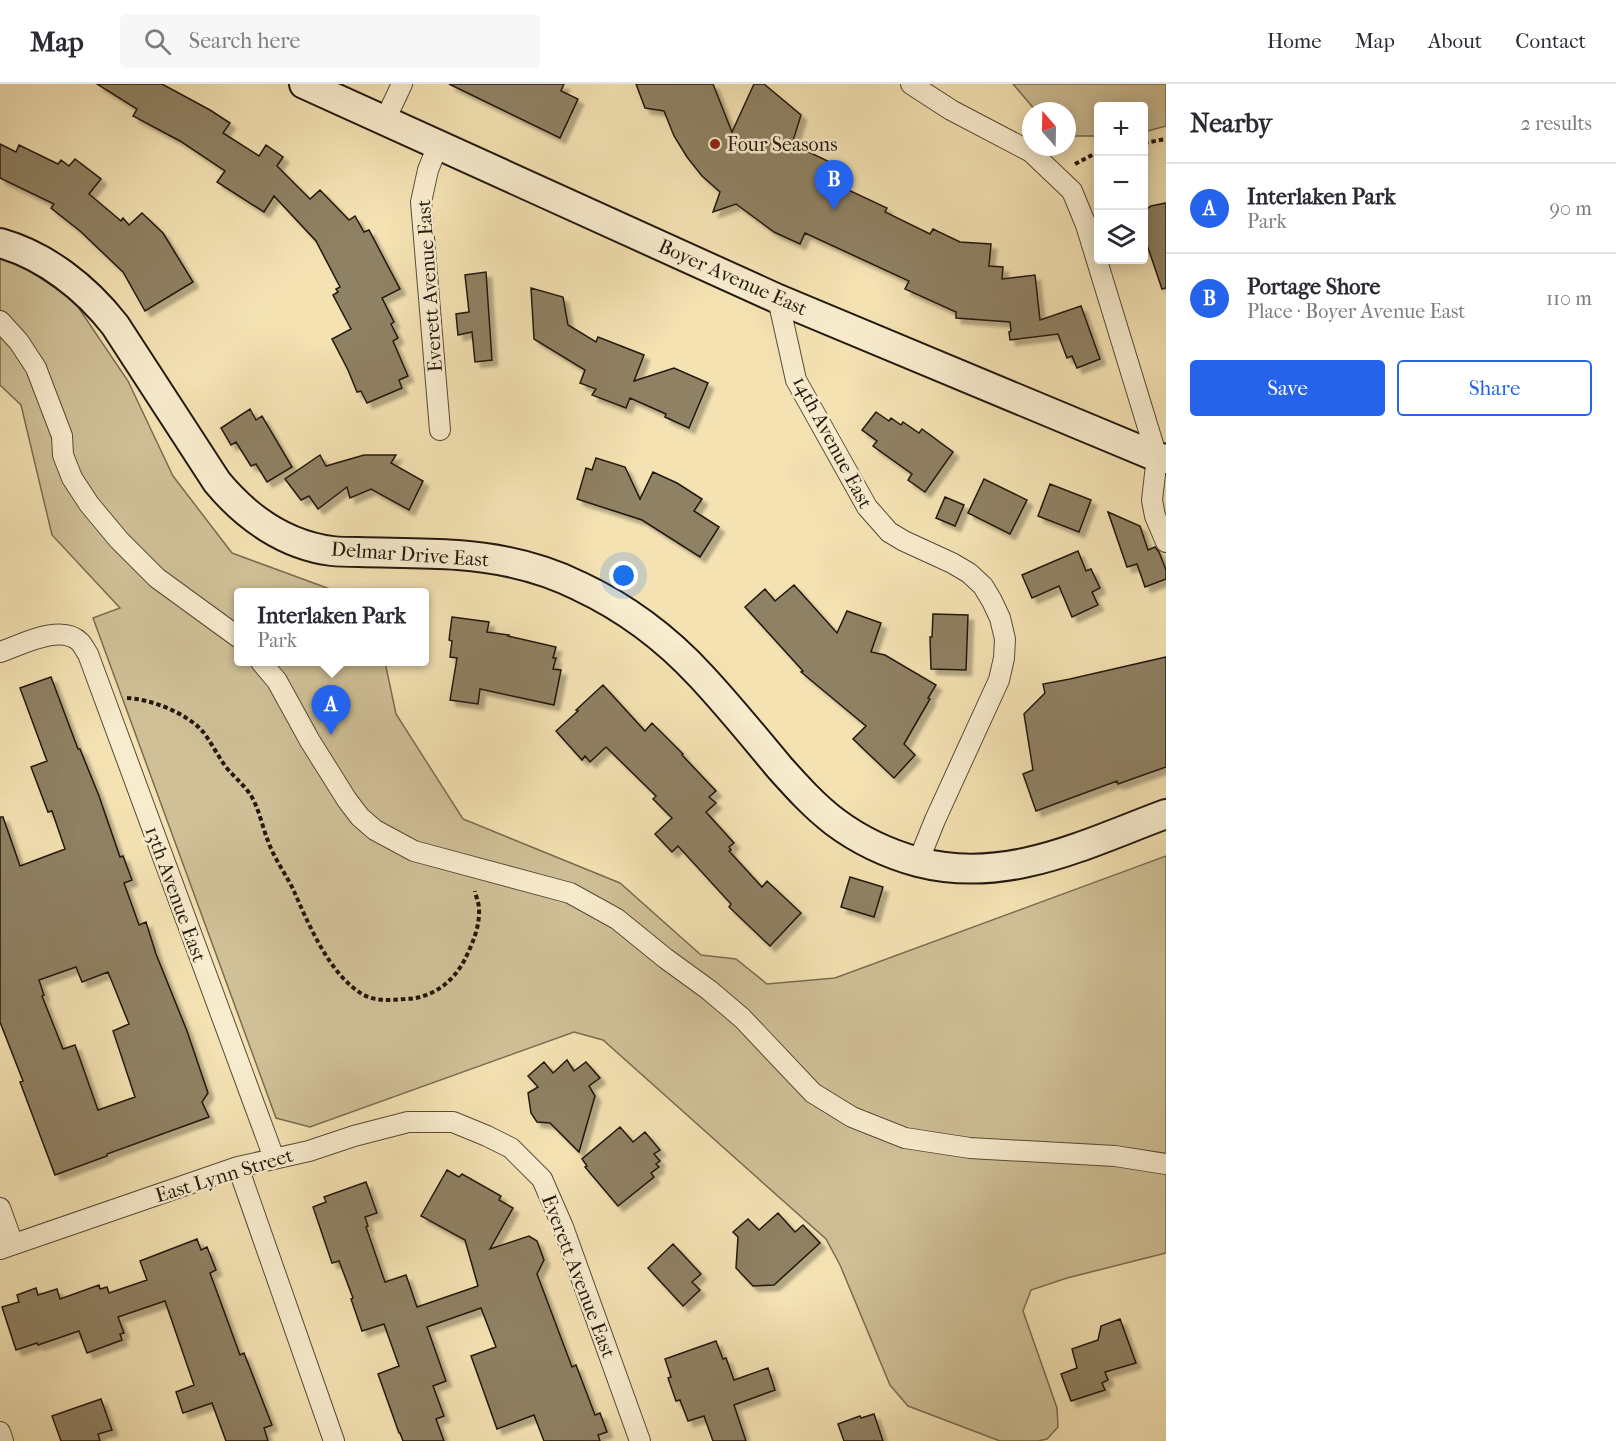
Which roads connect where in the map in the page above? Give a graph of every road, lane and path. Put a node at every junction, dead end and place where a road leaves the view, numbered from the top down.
1 (304, 84) edge
2 (402, 84) edge
3 (911, 84) edge
4 (385, 120) junction
5 (1166, 139) edge
6 (1148, 142) edge
7 (438, 145) junction
8 (0, 243) edge
9 (778, 298) junction
10 (0, 321) edge
11 (440, 430) dead end
12 (1162, 458) edge
13 (1166, 542) edge
14 (234, 633) edge
15 (0, 652) edge
16 (264, 666) edge
17 (123, 698) dead end
18 (1166, 814) edge
19 (918, 862) junction
20 (462, 864) junction
21 (453, 1122) joint
22 (274, 1158) junction
23 (1166, 1164) edge
24 (238, 1167) junction
25 (0, 1208) edge
26 (7, 1246) edge
27 (0, 1432) edge
28 (3, 1441) edge
29 (334, 1441) edge
30 (640, 1441) edge

1 - 4 street, Boyer Avenue East
2 - 4 street
3 - 12 street
4 - 7 street, Boyer Avenue East
5 - 6 path
7 - 9 street, Boyer Avenue East
7 - 11 street, Everett Avenue East
8 - 19 street, Delmar Drive East
9 - 12 street, Boyer Avenue East
9 - 19 street, 14th Avenue East
10 - 14 street
12 - 13 street
15 - 22 street, 13th Avenue East
16 - 20 street
17 - 20 path
18 - 19 street
20 - 23 street
21 - 22 street, East Lynn Street
21 - 30 street, Everett Avenue East
22 - 24 street, East Lynn Street
24 - 26 street, East Lynn Street
24 - 29 street
25 - 26 street
27 - 28 street

